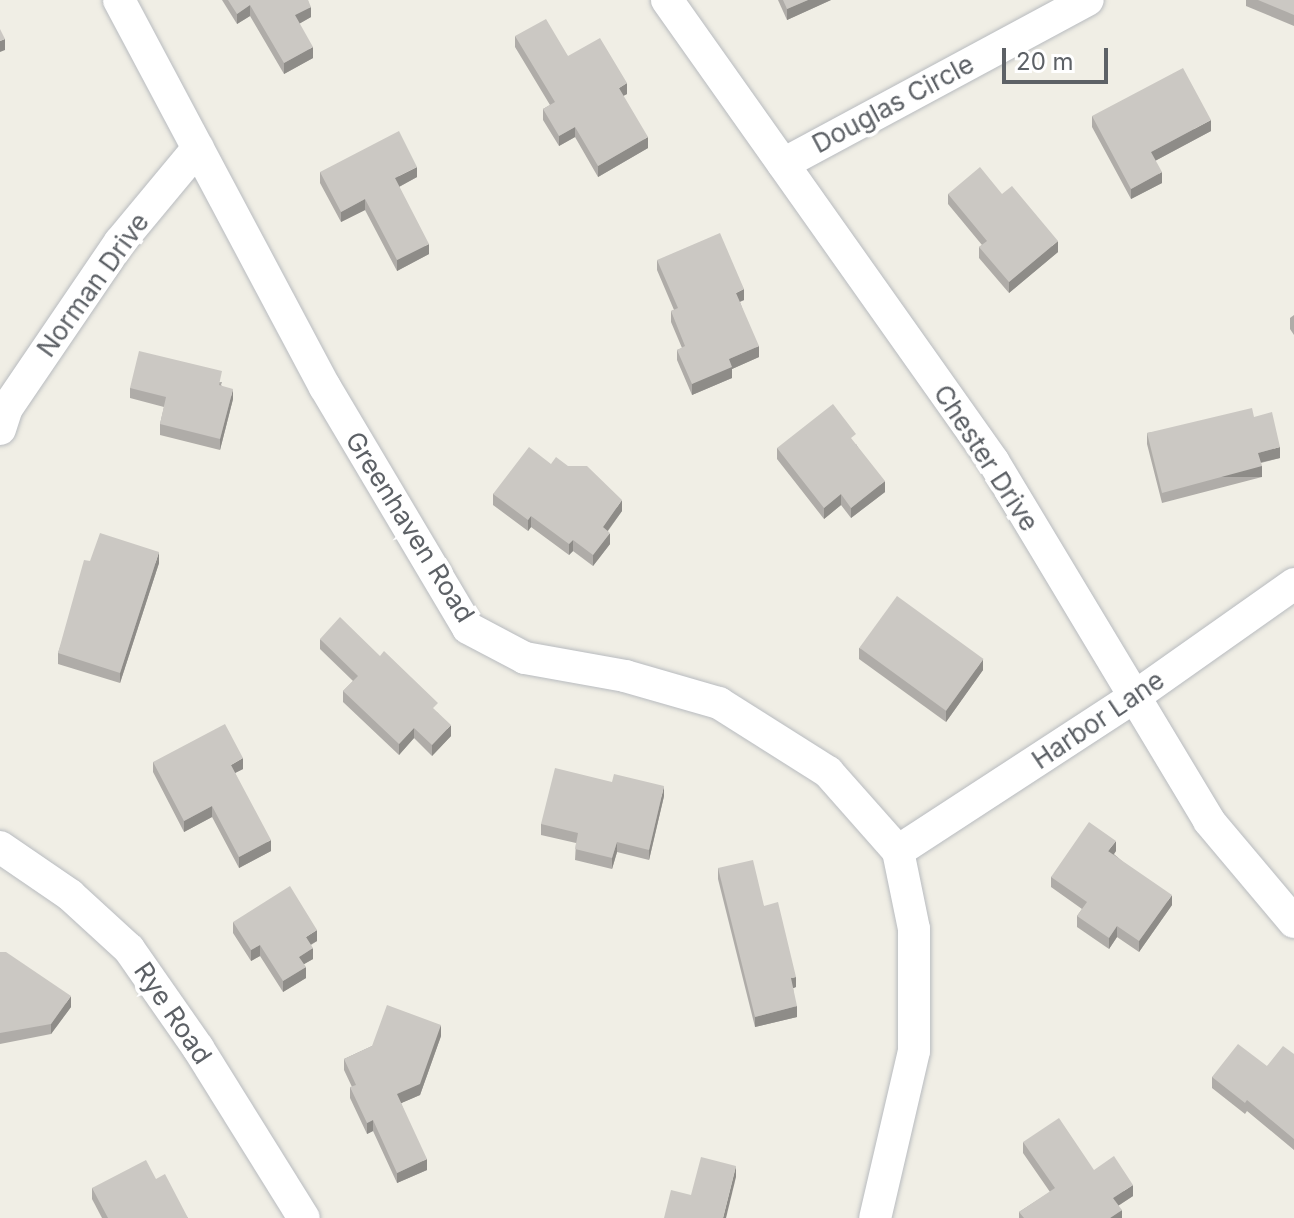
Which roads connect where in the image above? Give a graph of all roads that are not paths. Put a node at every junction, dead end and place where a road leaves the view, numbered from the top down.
1 (119, 0) edge
2 (667, 0) edge
3 (1088, 0) edge
4 (198, 148) junction
5 (783, 164) junction
6 (0, 429) edge
7 (1294, 584) edge
8 (1134, 697) junction
9 (0, 847) edge
10 (898, 851) junction
11 (1294, 922) edge
12 (304, 1218) edge
13 (875, 1218) edge

1 - 4 street, Greenhaven Road
2 - 5 street, Chester Drive
3 - 5 street, Douglas Circle
4 - 6 street, Norman Drive
4 - 10 street, Greenhaven Road
5 - 8 street, Chester Drive
7 - 8 street, Harbor Lane
8 - 10 street, Harbor Lane
8 - 11 street, Chester Drive
9 - 12 street, Rye Road
10 - 13 street, Greenhaven Road

